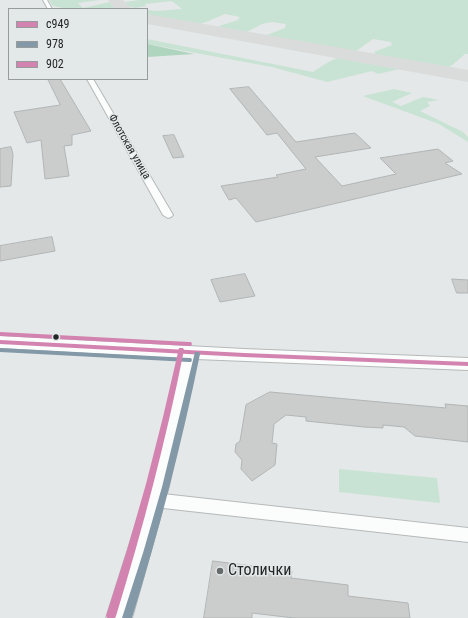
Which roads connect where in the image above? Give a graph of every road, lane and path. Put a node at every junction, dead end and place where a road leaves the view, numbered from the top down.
1 (91, 80) edge
2 (168, 215) dead end
3 (0, 342) edge
4 (189, 352) junction
5 (468, 364) edge
6 (154, 500) junction
7 (468, 535) edge
8 (119, 618) edge

1 - 2 street, Флотская улица
3 - 4 main road
4 - 5 main road
4 - 6 main road
6 - 7 street
6 - 8 main road

